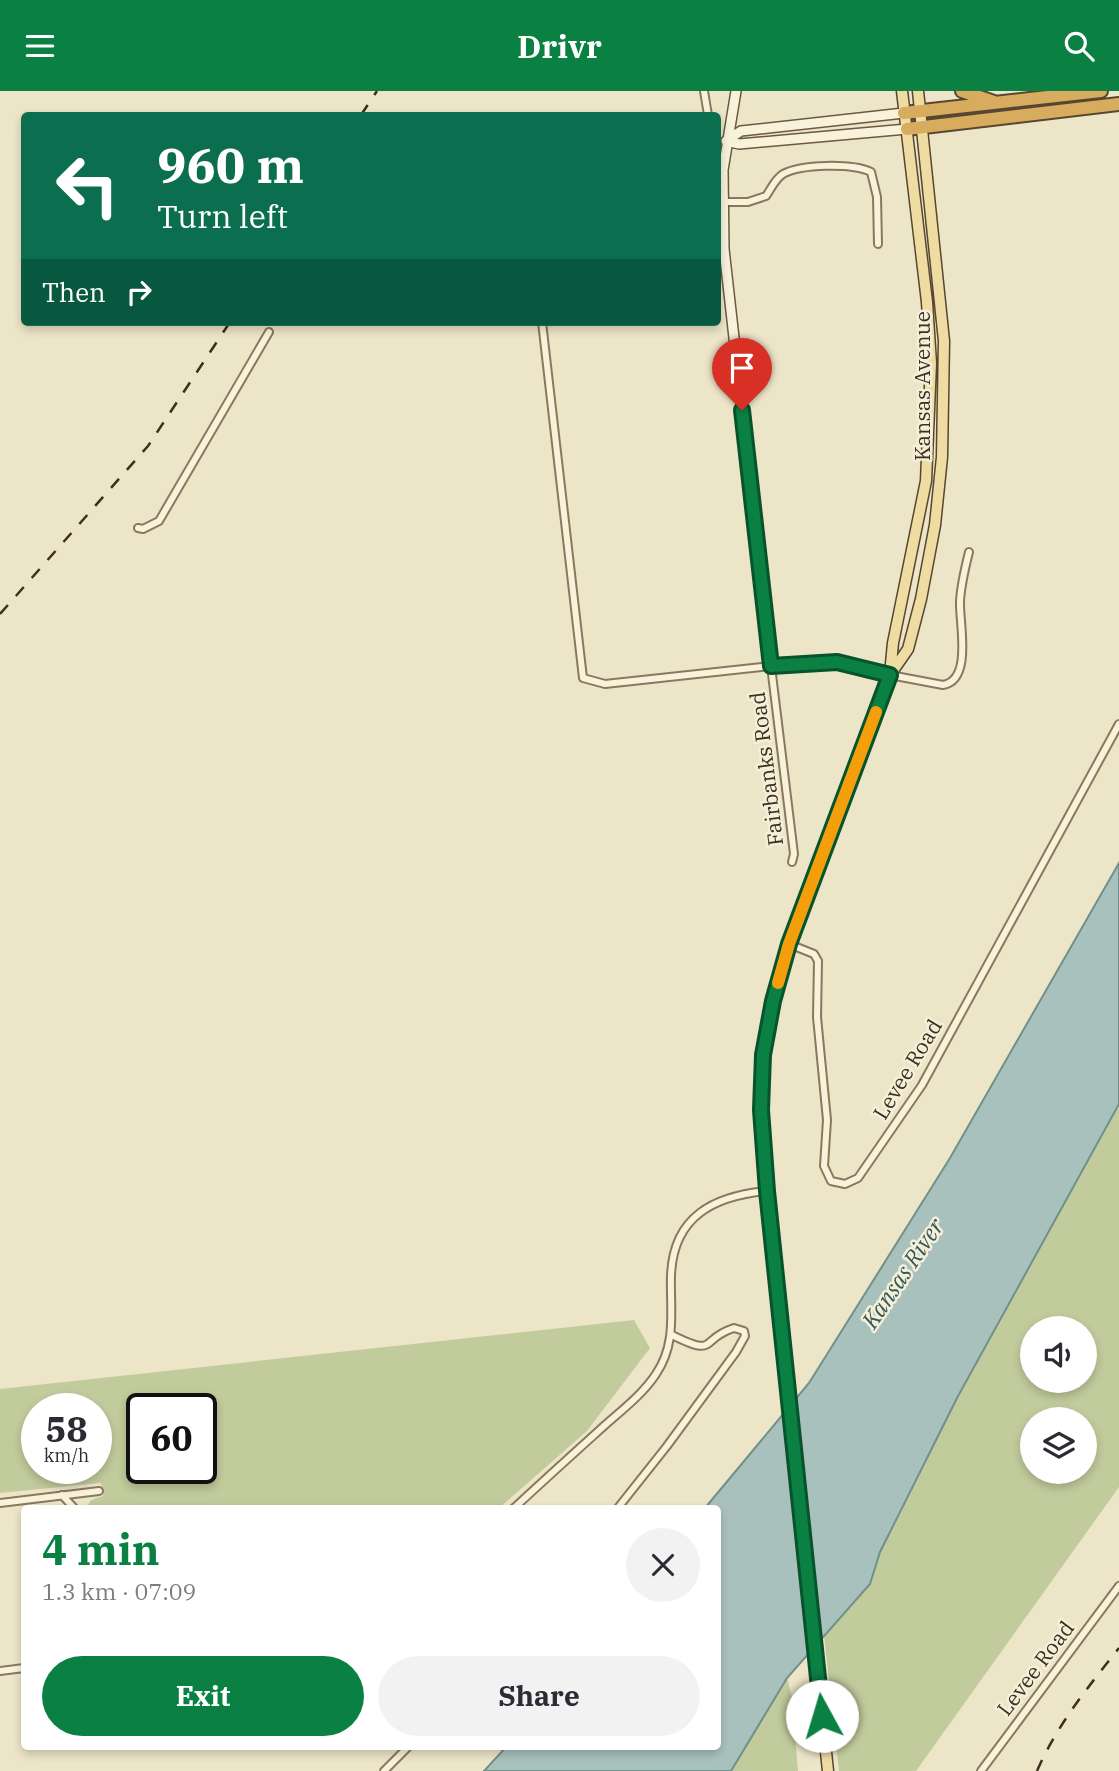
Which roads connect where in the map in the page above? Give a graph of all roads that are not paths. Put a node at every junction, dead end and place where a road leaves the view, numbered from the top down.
1 (704, 91) edge
2 (736, 91) edge
3 (902, 91) edge
4 (919, 91) edge
5 (962, 91) edge
6 (1101, 91) edge
7 (1001, 104) junction
8 (1119, 104) edge
9 (708, 112) edge
10 (920, 112) junction
11 (904, 113) junction
12 (922, 126) junction
13 (906, 129) junction
14 (722, 141) edge
15 (722, 202) junction
16 (878, 244) dead end
17 (722, 283) edge
18 (541, 326) edge
19 (270, 333) dead end
20 (138, 528) dead end
21 (969, 552) dead end
22 (771, 666) junction
23 (890, 675) junction
24 (1119, 724) edge
25 (792, 862) dead end
26 (789, 944) junction
27 (767, 1191) junction
28 (672, 1335) junction
29 (99, 1491) dead end
30 (62, 1495) junction
31 (0, 1503) edge
32 (71, 1505) edge
33 (517, 1505) edge
34 (620, 1505) edge
35 (1119, 1587) edge
36 (21, 1668) edge
37 (0, 1671) edge
38 (405, 1750) edge
39 (384, 1771) edge
40 (828, 1771) edge
41 (981, 1771) edge

1 - 9 street
2 - 14 street, Fairbanks Road
3 - 11 main road, Kansas Avenue
4 - 10 main road, Kansas Avenue
5 - 7 highway
6 - 7 highway
7 - 10 highway
8 - 12 highway
10 - 11 highway
10 - 12 main road, Kansas Avenue
11 - 13 main road, Kansas Avenue
11 - 14 street
12 - 13 highway
12 - 23 main road, Kansas Avenue
13 - 14 street
13 - 23 main road, Kansas Avenue
14 - 15 street, Fairbanks Road
15 - 16 street
15 - 17 street, Fairbanks Road
17 - 22 street, Fairbanks Road
18 - 22 street
19 - 20 street
21 - 23 street
22 - 23 street
22 - 25 street, Fairbanks Road
23 - 26 main road, Kansas Avenue
24 - 26 street, Levee Road
26 - 27 main road, Kansas Avenue
27 - 28 street
27 - 40 main road, Kansas Avenue
28 - 33 street
28 - 34 street
29 - 30 street
30 - 31 street
30 - 32 street
35 - 41 street, Levee Road
36 - 37 street
38 - 39 street

